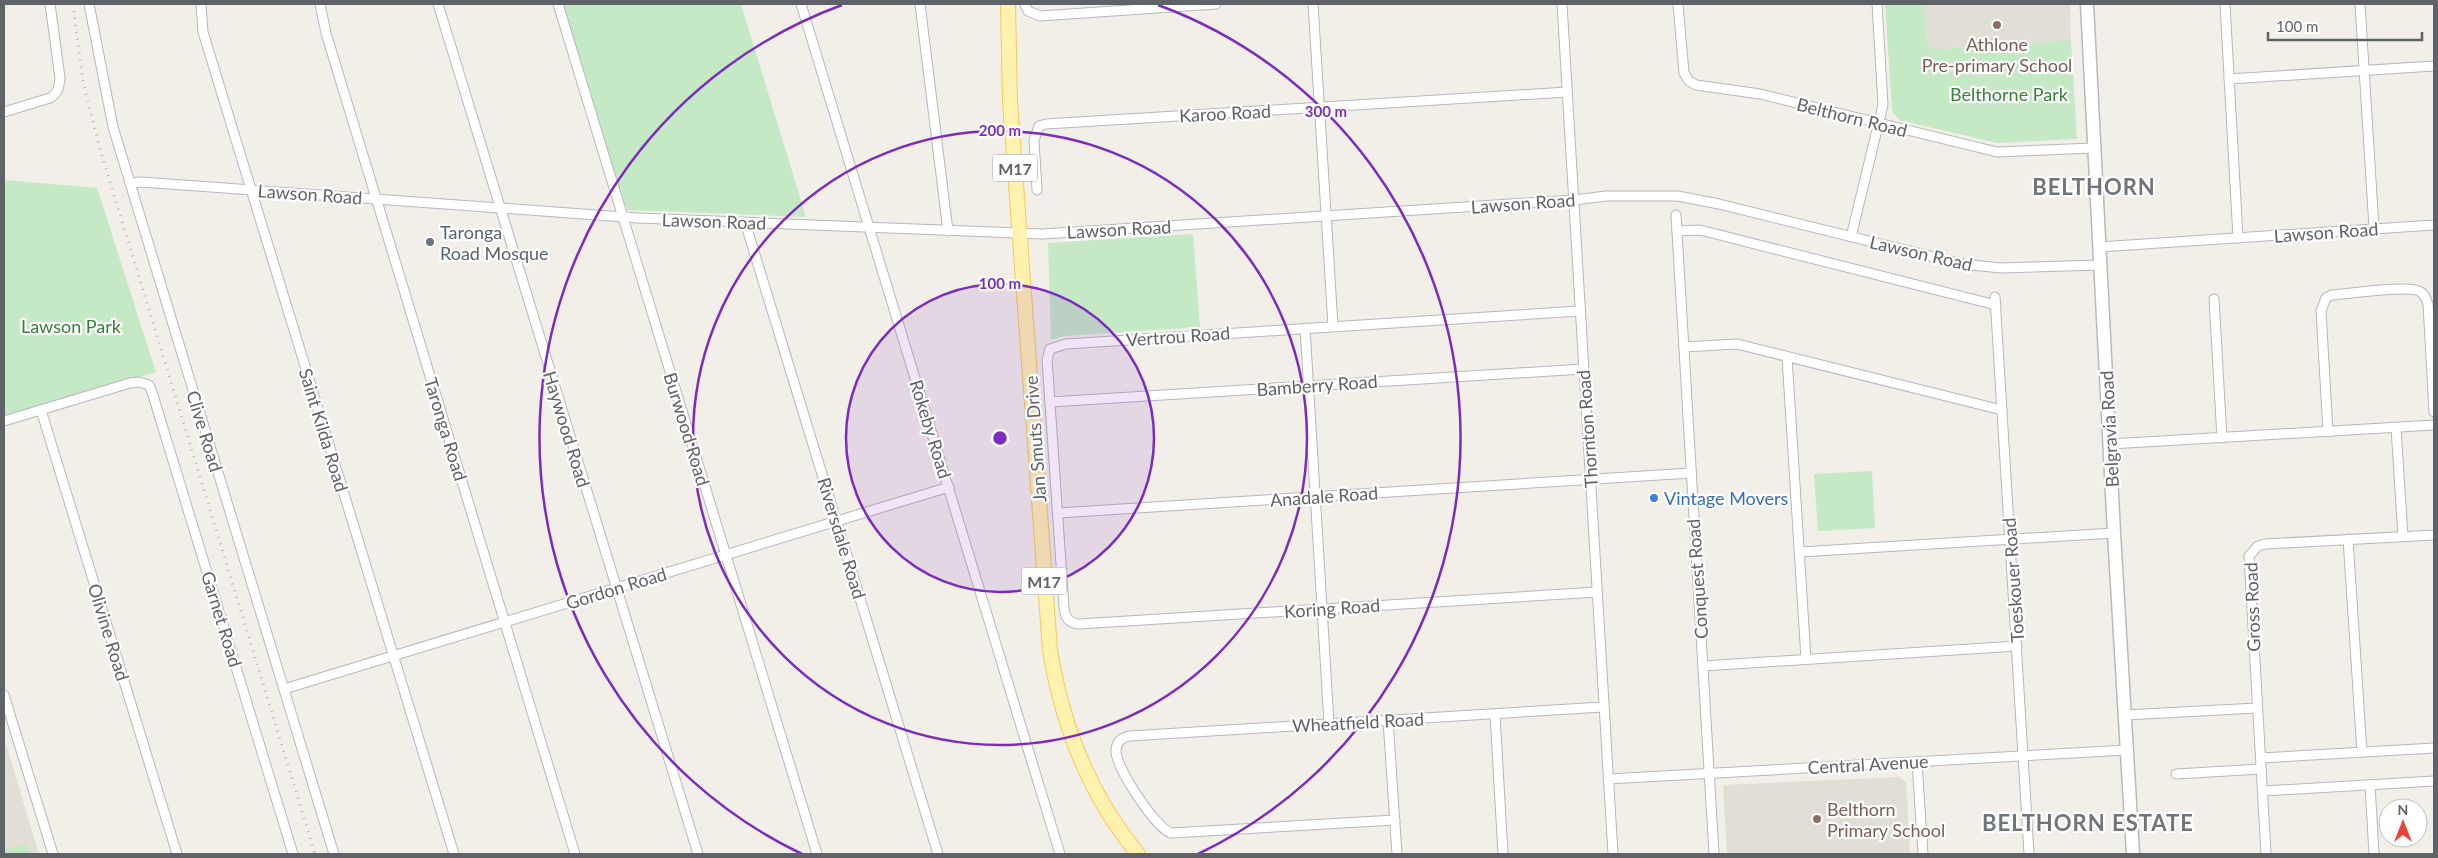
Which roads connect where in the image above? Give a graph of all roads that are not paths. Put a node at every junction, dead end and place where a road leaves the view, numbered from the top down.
1 (50, 4) edge
2 (89, 4) edge
3 (201, 4) edge
4 (320, 4) edge
5 (438, 4) edge
6 (558, 4) edge
7 (801, 4) edge
8 (920, 4) edge
9 (1008, 4) edge
10 (1025, 4) edge
11 (1216, 4) edge
12 (1313, 4) edge
13 (1562, 4) edge
14 (1678, 4) edge
15 (1877, 4) edge
16 (2087, 4) edge
17 (2224, 4) edge
18 (2360, 4) edge
19 (2434, 66) edge
20 (2364, 70) junction
21 (2229, 79) junction
22 (1567, 92) junction
23 (1320, 108) junction
24 (4, 112) edge
25 (1880, 124) junction
26 (2094, 148) junction
27 (130, 183) junction
28 (251, 190) junction
29 (1037, 190) dead end
30 (376, 199) junction
31 (1574, 200) junction
32 (499, 208) junction
33 (1676, 215) dead end
34 (1326, 216) junction
35 (622, 217) junction
36 (745, 222) junction
37 (2434, 225) edge
38 (869, 227) junction
39 (2374, 228) junction
40 (948, 231) junction
41 (1677, 231) junction
42 (1020, 233) junction
43 (1851, 237) junction
44 (2238, 238) junction
45 (2099, 247) junction
46 (2100, 265) junction
47 (2214, 299) dead end
48 (1579, 310) junction
49 (1332, 326) junction
50 (1305, 328) junction
51 (1684, 347) junction
52 (1787, 357) junction
53 (1583, 369) junction
54 (1308, 386) junction
55 (1050, 402) junction
56 (41, 410) junction
57 (2002, 410) junction
58 (2434, 412) edge
59 (4, 421) edge
60 (2434, 425) edge
61 (2396, 428) junction
62 (2328, 432) junction
63 (2222, 438) junction
64 (2110, 444) junction
65 (1691, 473) junction
66 (1590, 479) junction
67 (949, 487) junction
68 (1315, 496) junction
69 (1058, 512) junction
70 (837, 521) junction
71 (2114, 533) junction
72 (2434, 535) edge
73 (2403, 536) junction
74 (2010, 539) junction
75 (2348, 539) junction
76 (1800, 552) junction
77 (726, 555) junction
78 (616, 588) junction
79 (1597, 592) junction
80 (1322, 609) junction
81 (1068, 620) joint
82 (505, 622) junction
83 (2017, 646) junction
84 (392, 656) junction
85 (1806, 659) junction
86 (1703, 666) junction
87 (284, 689) junction
88 (4, 695) edge
89 (1603, 707) junction
90 (2256, 708) junction
91 (1495, 714) junction
92 (2125, 715) junction
93 (1388, 720) junction
94 (1329, 723) junction
95 (2434, 748) edge
96 (2127, 750) junction
97 (2362, 752) junction
98 (2024, 756) junction
99 (2261, 758) junction
100 (1918, 762) junction
101 (2261, 769) junction
102 (1709, 773) junction
103 (2176, 774) dead end
104 (1608, 779) junction
105 (2434, 781) edge
106 (2370, 785) junction
107 (2263, 792) junction
108 (1395, 820) junction
109 (52, 854) edge
110 (177, 854) edge
111 (293, 854) edge
112 (334, 854) edge
113 (454, 854) edge
114 (575, 854) edge
115 (698, 854) edge
116 (817, 854) edge
117 (938, 854) edge
118 (1060, 854) edge
119 (1138, 854) edge
120 (1397, 854) edge
121 (1503, 854) edge
122 (1613, 854) edge
123 (1714, 854) edge
124 (1923, 854) edge
125 (2029, 854) edge
126 (2134, 854) edge
127 (2266, 854) edge
128 (2374, 854) edge

1 - 24 street
2 - 27 street, Clive Road
3 - 28 street, Saint Kilda Road
4 - 30 street, Taronga Road
5 - 32 street, Haywood Road
6 - 35 street, Burwood Road
7 - 38 street, Rokeby Road
8 - 40 street
9 - 42 main road, Jan Smuts Drive / M17
10 - 11 street
12 - 23 street
13 - 22 street, Thornton Road
14 - 25 street, Belthorn Road
15 - 25 street
16 - 26 street, Belgravia Road
17 - 21 street
18 - 20 street
19 - 20 street
20 - 21 street
20 - 39 street
21 - 44 street
22 - 23 street, Karoo Road
22 - 31 street, Thornton Road
23 - 29 street, Karoo Road
23 - 34 street
25 - 26 street, Belthorn Road
25 - 43 street
26 - 45 street, Belgravia Road
27 - 28 street, Lawson Road
27 - 87 street, Clive Road
28 - 30 street, Lawson Road
28 - 84 street, Saint Kilda Road
30 - 32 street, Lawson Road
30 - 82 street, Taronga Road
31 - 34 street, Lawson Road
31 - 43 street, Lawson Road
31 - 48 street, Thornton Road
32 - 35 street, Lawson Road
32 - 78 street, Haywood Road
33 - 41 street, Conquest Road
34 - 42 street, Lawson Road
34 - 49 street
35 - 36 street, Lawson Road
35 - 77 street, Burwood Road
36 - 38 street, Lawson Road
36 - 70 street, Riversdale Road
37 - 39 street, Lawson Road
38 - 40 street, Lawson Road
38 - 67 street, Rokeby Road
39 - 44 street, Lawson Road
40 - 42 street, Lawson Road
41 - 51 street, Conquest Road
41 - 57 street, Toeskouer Road
42 - 119 main road, Jan Smuts Drive / M17
43 - 46 street, Lawson Road
44 - 45 street, Lawson Road
45 - 46 street, Belgravia Road
46 - 64 street, Belgravia Road
47 - 63 street
48 - 49 street, Vertrou Road
48 - 53 street, Thornton Road
49 - 50 street, Vertrou Road
50 - 54 street
50 - 55 street, Vertrou Road
51 - 52 street
51 - 65 street, Conquest Road
52 - 57 street
52 - 76 street
53 - 54 street, Bamberry Road
53 - 66 street, Thornton Road
54 - 55 street, Bamberry Road
54 - 68 street
55 - 69 street, Vertrou Road
56 - 59 street
56 - 110 street, Olivine Road
56 - 111 street, Garnet Road
57 - 74 street, Toeskouer Road
58 - 62 street
60 - 61 street
61 - 62 street
61 - 73 street
62 - 63 street
63 - 64 street
64 - 71 street, Belgravia Road
65 - 66 street, Anadale Road
65 - 86 street, Conquest Road
66 - 68 street, Anadale Road
66 - 79 street, Thornton Road
67 - 70 street, Gordon Road
67 - 118 street, Rokeby Road
68 - 69 street, Anadale Road
68 - 80 street
69 - 81 street, Vertrou Road
70 - 77 street, Gordon Road
70 - 117 street, Riversdale Road
71 - 74 street
71 - 92 street, Belgravia Road
72 - 73 street, Gross Road
73 - 75 street, Gross Road
74 - 76 street
74 - 83 street, Toeskouer Road
75 - 90 street, Gross Road
75 - 97 street
76 - 85 street
77 - 78 street, Gordon Road
77 - 116 street, Burwood Road
78 - 82 street, Gordon Road
78 - 115 street, Haywood Road
79 - 80 street, Koring Road
79 - 89 street, Thornton Road
80 - 81 street, Koring Road
80 - 94 street
82 - 84 street, Gordon Road
82 - 114 street, Taronga Road
83 - 85 street
83 - 98 street, Toeskouer Road
84 - 87 street, Gordon Road
84 - 113 street, Saint Kilda Road
85 - 86 street
86 - 102 street, Conquest Road
87 - 112 street, Clive Road
88 - 109 street
89 - 91 street, Wheatfield Road
89 - 104 street, Thornton Road
90 - 92 street
90 - 99 street, Gross Road
91 - 93 street, Wheatfield Road
91 - 121 street
92 - 96 street, Belgravia Road
93 - 94 street, Wheatfield Road
93 - 108 street
94 - 108 street, Wheatfield Road
95 - 97 street
96 - 98 street, Central Avenue
96 - 126 street, Belgravia Road
97 - 99 street
98 - 100 street, Central Avenue
98 - 125 street, Toeskouer Road
99 - 101 street, Gross Road
100 - 102 street, Central Avenue
100 - 124 street
101 - 103 street
101 - 107 street, Gross Road
102 - 104 street, Central Avenue
102 - 123 street, Conquest Road
104 - 122 street, Thornton Road
105 - 106 street
106 - 107 street
106 - 128 street
107 - 127 street, Gross Road
108 - 120 street

